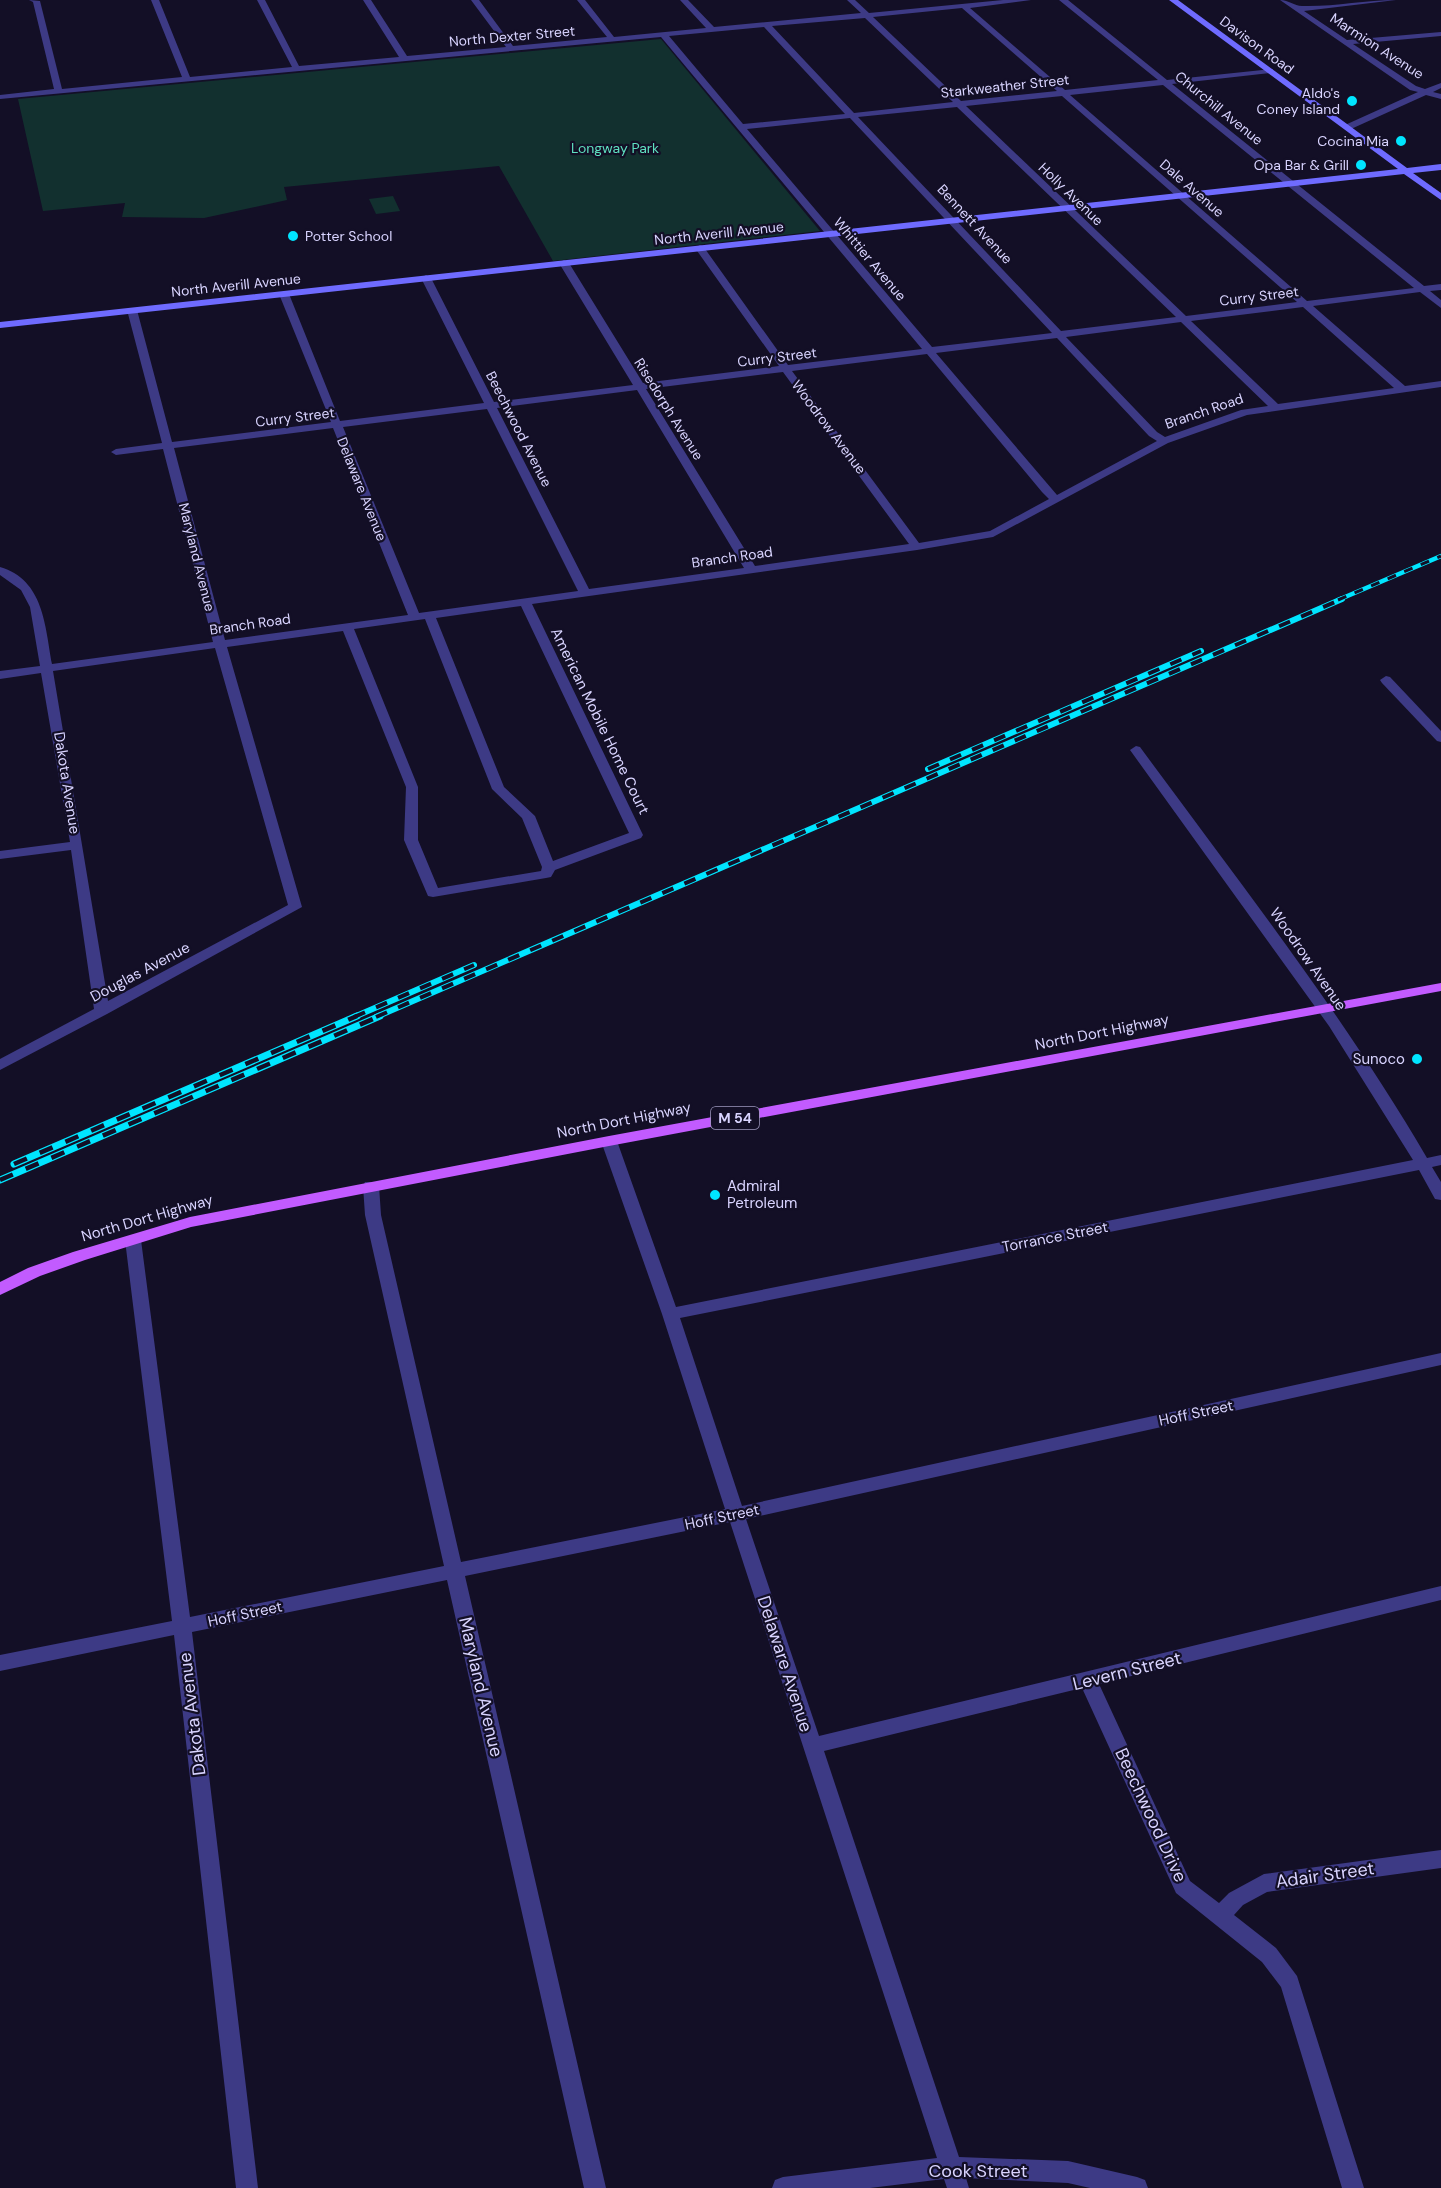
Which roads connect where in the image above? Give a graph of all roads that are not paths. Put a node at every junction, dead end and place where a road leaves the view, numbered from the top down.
1 (155, 0) edge
2 (261, 0) edge
3 (367, 0) edge
4 (475, 0) edge
5 (581, 0) edge
6 (684, 0) edge
7 (850, 0) edge
8 (1027, 0) edge
9 (1063, 0) edge
10 (1173, 0) edge
11 (1284, 0) edge
12 (1392, 0) edge
13 (34, 1) edge
14 (964, 6) junction
15 (1297, 9) junction
16 (866, 15) junction
17 (766, 25) junction
18 (712, 30) junction
19 (1441, 34) edge
20 (663, 35) junction
21 (613, 39) junction
22 (1345, 42) junction
23 (511, 49) junction
24 (405, 60) junction
25 (297, 69) junction
26 (1270, 71) junction
27 (187, 80) junction
28 (1166, 82) junction
29 (1441, 85) edge
30 (59, 92) junction
31 (1425, 92) junction
32 (1063, 93) junction
33 (0, 97) edge
34 (1441, 97) edge
35 (958, 104) junction
36 (851, 115) junction
37 (742, 127) junction
38 (1348, 127) junction
39 (1441, 166) edge
40 (1405, 171) junction
41 (1290, 183) junction
42 (1180, 196) junction
43 (1441, 197) edge
44 (1067, 208) junction
45 (952, 221) junction
46 (831, 234) junction
47 (700, 248) junction
48 (564, 263) junction
49 (426, 278) junction
50 (1441, 287) edge
51 (1422, 290) junction
52 (284, 294) junction
53 (1304, 304) junction
54 (1441, 305) edge
55 (132, 310) junction
56 (1183, 319) junction
57 (0, 325) edge
58 (1059, 335) junction
59 (929, 351) junction
60 (786, 369) junction
61 (1441, 384) edge
62 (640, 387) junction
63 (1402, 389) junction
64 (490, 406) junction
65 (1274, 406) junction
66 (336, 426) junction
67 (1164, 441) junction
68 (169, 446) junction
69 (116, 452) dead end
70 (1057, 500) junction
71 (917, 546) junction
72 (752, 569) junction
73 (0, 570) edge
74 (585, 593) junction
75 (525, 601) junction
76 (429, 614) junction
77 (414, 616) junction
78 (347, 626) junction
79 (220, 644) junction
80 (48, 668) junction
81 (0, 675) edge
82 (1386, 680) dead end
83 (1441, 738) edge
84 (1136, 750) dead end
85 (77, 845) junction
86 (0, 855) edge
87 (549, 867) junction
88 (295, 907) joint
89 (1441, 987) edge
90 (1324, 1010) junction
91 (102, 1011) junction
92 (0, 1065) edge
93 (609, 1141) junction
94 (1441, 1160) edge
95 (1423, 1164) junction
96 (371, 1186) junction
97 (1441, 1195) edge
98 (133, 1240) junction
99 (34, 1272) junction
100 (0, 1276) edge
101 (0, 1289) edge
102 (670, 1314) junction
103 (1441, 1359) edge
104 (736, 1514) junction
105 (454, 1570) junction
106 (1441, 1593) edge
107 (182, 1627) junction
108 (0, 1663) edge
109 (1088, 1680) junction
110 (812, 1746) junction
111 (1441, 1859) edge
112 (1220, 1916) junction
113 (954, 2177) edge
114 (247, 2188) edge
115 (595, 2188) edge
116 (783, 2188) edge
117 (1137, 2188) edge
118 (1353, 2188) edge

1 - 27 street
2 - 25 street
3 - 24 street
4 - 23 street
5 - 21 street
6 - 18 street
7 - 16 street, Holly Avenue
8 - 14 street, North Dexter Street
9 - 28 street, Churchill Avenue
10 - 26 street, Davison Road
11 - 15 street, Marmion Avenue
12 - 15 street
13 - 30 street
14 - 16 street, North Dexter Street
14 - 32 street, Dale Avenue
15 - 22 street, Marmion Avenue
16 - 17 street, North Dexter Street
16 - 35 street, Holly Avenue
17 - 18 street, North Dexter Street
17 - 36 street, Bennett Avenue
18 - 20 street, North Dexter Street
19 - 22 street
20 - 21 street, North Dexter Street
20 - 37 street, Whittier Avenue
21 - 23 street, North Dexter Street
22 - 31 street, Marmion Avenue
23 - 24 street, North Dexter Street
24 - 25 street, North Dexter Street
25 - 27 street, North Dexter Street
26 - 28 street, Starkweather Street
26 - 38 street, Davison Road
27 - 30 street, North Dexter Street
28 - 32 street, Starkweather Street
28 - 41 street, Churchill Avenue
29 - 31 street
30 - 33 street, North Dexter Street
31 - 34 street, Marmion Avenue
31 - 38 street
32 - 35 street, Starkweather Street
32 - 42 street, Dale Avenue
35 - 36 street, Starkweather Street
35 - 44 street, Holly Avenue
36 - 37 street, Starkweather Street
36 - 45 street, Bennett Avenue
37 - 46 street, Whittier Avenue
38 - 40 street, Davison Road
39 - 40 street, North Averill Avenue
40 - 41 street, North Averill Avenue
40 - 43 street, Davison Road
41 - 42 street, North Averill Avenue
41 - 51 street, Churchill Avenue
42 - 44 street, North Averill Avenue
42 - 53 street, Dale Avenue
44 - 45 street, North Averill Avenue
44 - 56 street, Holly Avenue
45 - 46 street, North Averill Avenue
45 - 58 street, Bennett Avenue
46 - 47 street, North Averill Avenue
46 - 59 street, Whittier Avenue
47 - 48 street, North Averill Avenue
47 - 60 street, Woodrow Avenue
48 - 49 street, North Averill Avenue
48 - 62 street, Risedorph Avenue
49 - 52 street, North Averill Avenue
49 - 64 street, Beechwood Avenue
50 - 51 street, Curry Street
51 - 53 street, Curry Street
51 - 54 street, Churchill Avenue
52 - 55 street, North Averill Avenue
52 - 66 street, Delaware Avenue
53 - 56 street, Curry Street
53 - 63 street, Dale Avenue
55 - 57 street, North Averill Avenue
55 - 68 street, Maryland Avenue
56 - 58 street, Curry Street
56 - 65 street, Holly Avenue
58 - 59 street, Curry Street
58 - 67 street, Bennett Avenue
59 - 60 street, Curry Street
59 - 70 street, Whittier Avenue
60 - 62 street, Curry Street
60 - 71 street, Woodrow Avenue
61 - 63 street, Branch Road
62 - 64 street, Curry Street
62 - 72 street, Risedorph Avenue
63 - 65 street, Branch Road
64 - 66 street, Curry Street
64 - 74 street, Beechwood Avenue
65 - 67 street, Branch Road
66 - 68 street, Curry Street
66 - 77 street, Delaware Avenue
67 - 70 street, Branch Road
68 - 69 street, Curry Street
68 - 79 street, Maryland Avenue
70 - 71 street, Branch Road
71 - 72 street, Branch Road
72 - 74 street, Branch Road
73 - 80 street, Dakota Avenue
74 - 75 street, Branch Road
75 - 76 street, Branch Road
75 - 87 street, American Mobile Home Court
76 - 77 street, Branch Road
76 - 87 street
77 - 78 street, Branch Road
78 - 79 street, Branch Road
78 - 87 street, American Mobile Home Court
79 - 80 street, Branch Road
79 - 88 street, Maryland Avenue
80 - 81 street, Branch Road
80 - 85 street, Dakota Avenue
82 - 83 street
84 - 90 street, Woodrow Avenue
85 - 86 street
85 - 91 street, Dakota Avenue
88 - 91 street, Douglas Avenue
89 - 90 main road, North Dort Highway / M 54
90 - 93 main road, North Dort Highway / M 54
90 - 95 street, Woodrow Avenue
91 - 92 street, Douglas Avenue
93 - 96 main road, North Dort Highway / M 54
93 - 102 street, Delaware Avenue
94 - 95 street, Torrance Street
95 - 97 street, Woodrow Avenue
95 - 102 street, Torrance Street
96 - 98 main road, North Dort Highway / M 54
96 - 105 street, Maryland Avenue
98 - 99 main road, North Dort Highway / M 54
98 - 107 street, Dakota Avenue
99 - 100 main road
99 - 101 main road, North Dort Highway / M 54
102 - 104 street, Delaware Avenue
103 - 104 street, Hoff Street
104 - 105 street, Hoff Street
104 - 110 street, Delaware Avenue
105 - 107 street, Hoff Street
105 - 115 street, Maryland Avenue
106 - 109 street, Levern Street
107 - 108 street, Hoff Street
107 - 114 street, Dakota Avenue
109 - 110 street, Levern Street
109 - 112 street, Beechwood Drive
110 - 113 street, Delaware Avenue
111 - 112 street, Adair Street
112 - 118 street, Beechwood Drive
113 - 116 street, Cook Street
113 - 117 street, Cook Street

